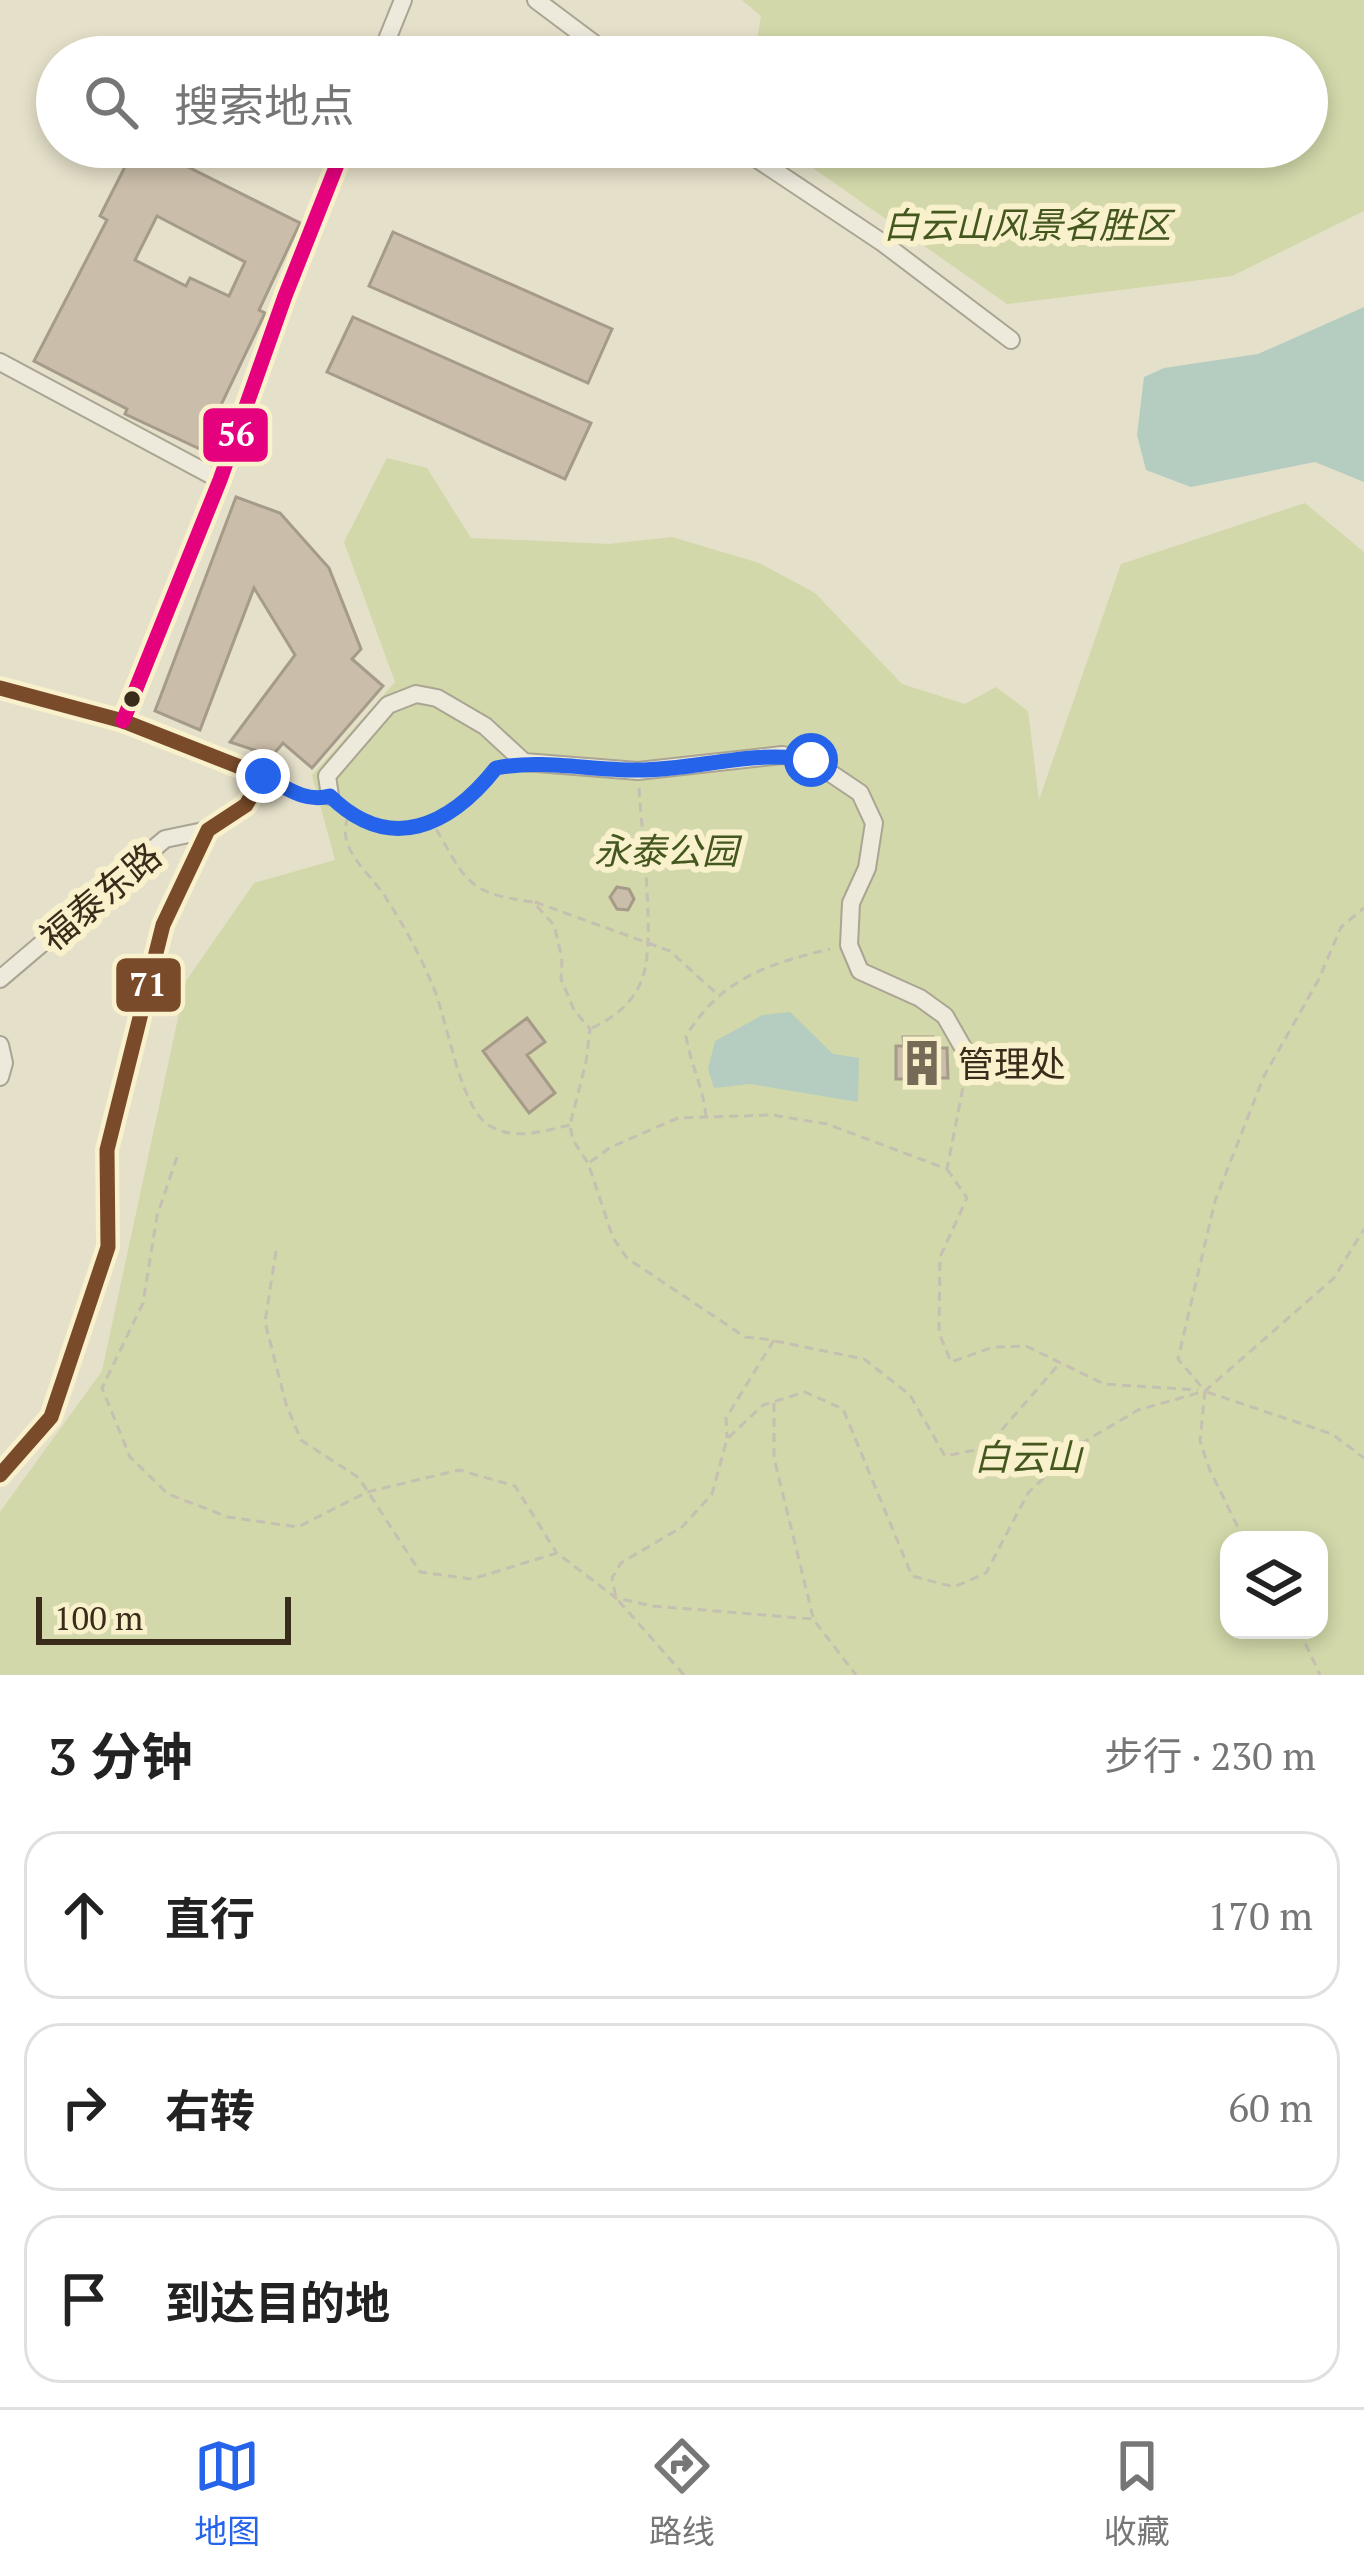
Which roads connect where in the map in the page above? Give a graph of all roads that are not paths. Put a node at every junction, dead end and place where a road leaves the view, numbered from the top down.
1 (403, 0) edge
2 (536, 0) edge
3 (388, 36) edge
4 (584, 36) edge
5 (336, 168) edge
6 (770, 168) edge
7 (1011, 340) dead end
8 (0, 362) edge
9 (220, 480) junction
10 (0, 688) edge
11 (122, 721) junction
12 (263, 776) junction
13 (330, 796) joint
14 (208, 830) junction
15 (0, 979) edge
16 (0, 1045) edge
17 (969, 1058) road end
18 (0, 1076) edge
19 (0, 1475) edge

1 - 3 street
2 - 4 street
5 - 9 street
6 - 7 street
8 - 9 street
9 - 11 street
10 - 11 street
11 - 12 street
12 - 13 lane
12 - 14 street
13 - 17 street
14 - 15 street, 福泰东路
14 - 19 street
16 - 18 street

